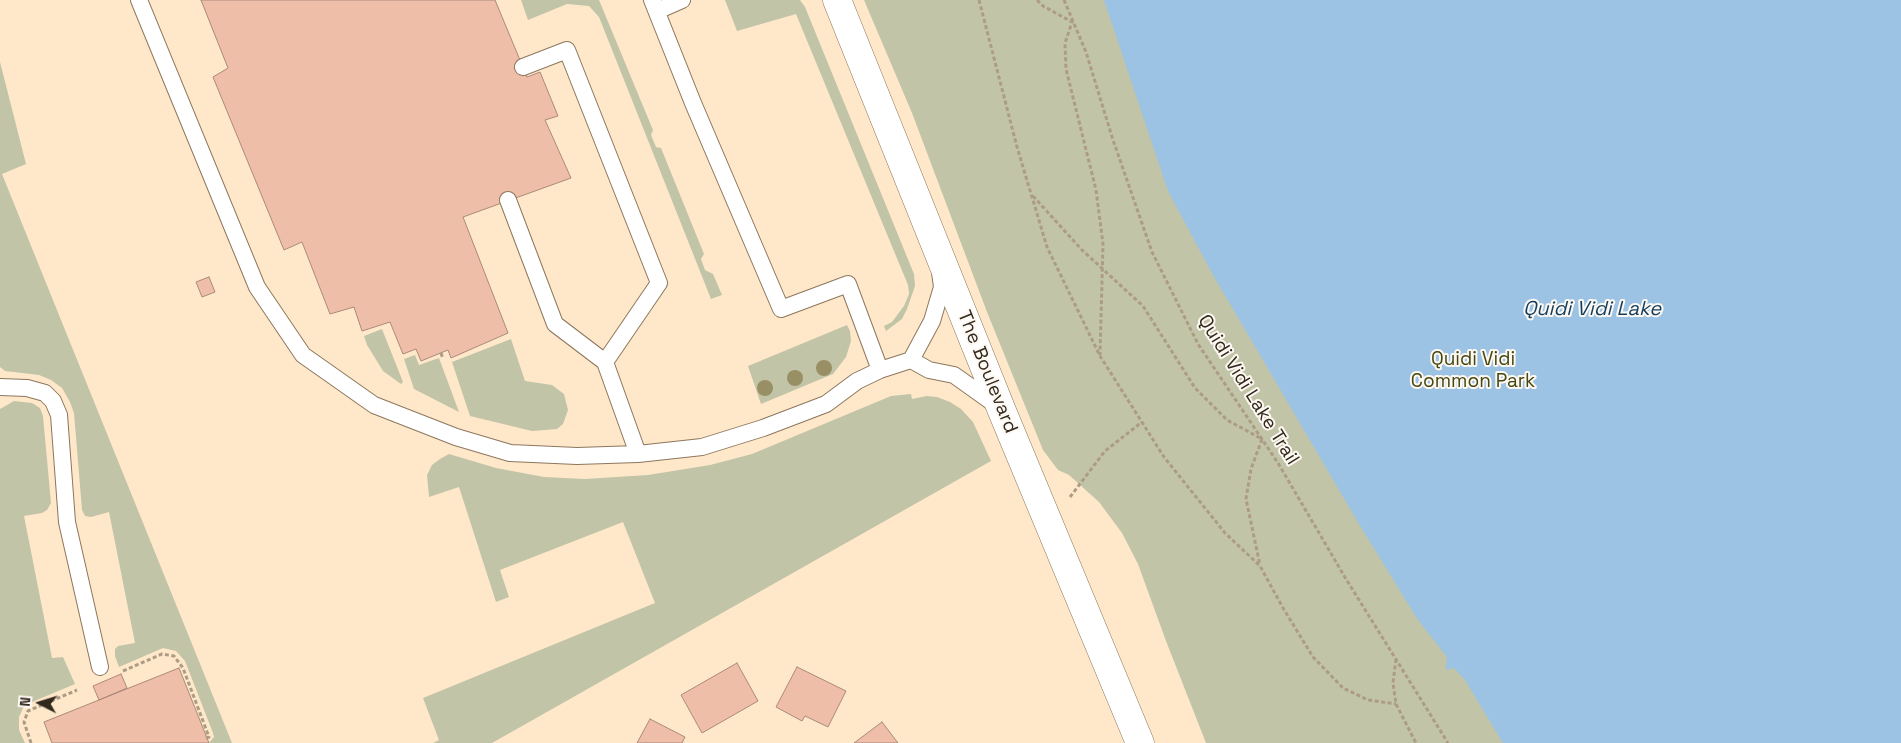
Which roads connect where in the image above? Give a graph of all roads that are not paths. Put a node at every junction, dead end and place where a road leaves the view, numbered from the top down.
1 (139, 0) edge
2 (682, 0) edge
3 (837, 0) edge
4 (654, 5) edge
5 (523, 66) dead end
6 (508, 200) dead end
7 (937, 245) junction
8 (911, 360) junction
9 (605, 362) junction
10 (880, 370) junction
11 (0, 387) edge
12 (1002, 411) junction
13 (638, 454) junction
14 (100, 666) dead end
15 (1140, 743) edge

1 - 13 lane
2 - 4 lane
3 - 7 street, The Boulevard
4 - 10 lane
5 - 9 lane
6 - 9 lane
7 - 8 lane
7 - 12 street, The Boulevard
8 - 10 lane
8 - 12 lane
9 - 13 lane
10 - 13 lane
11 - 14 lane
12 - 15 street, The Boulevard

